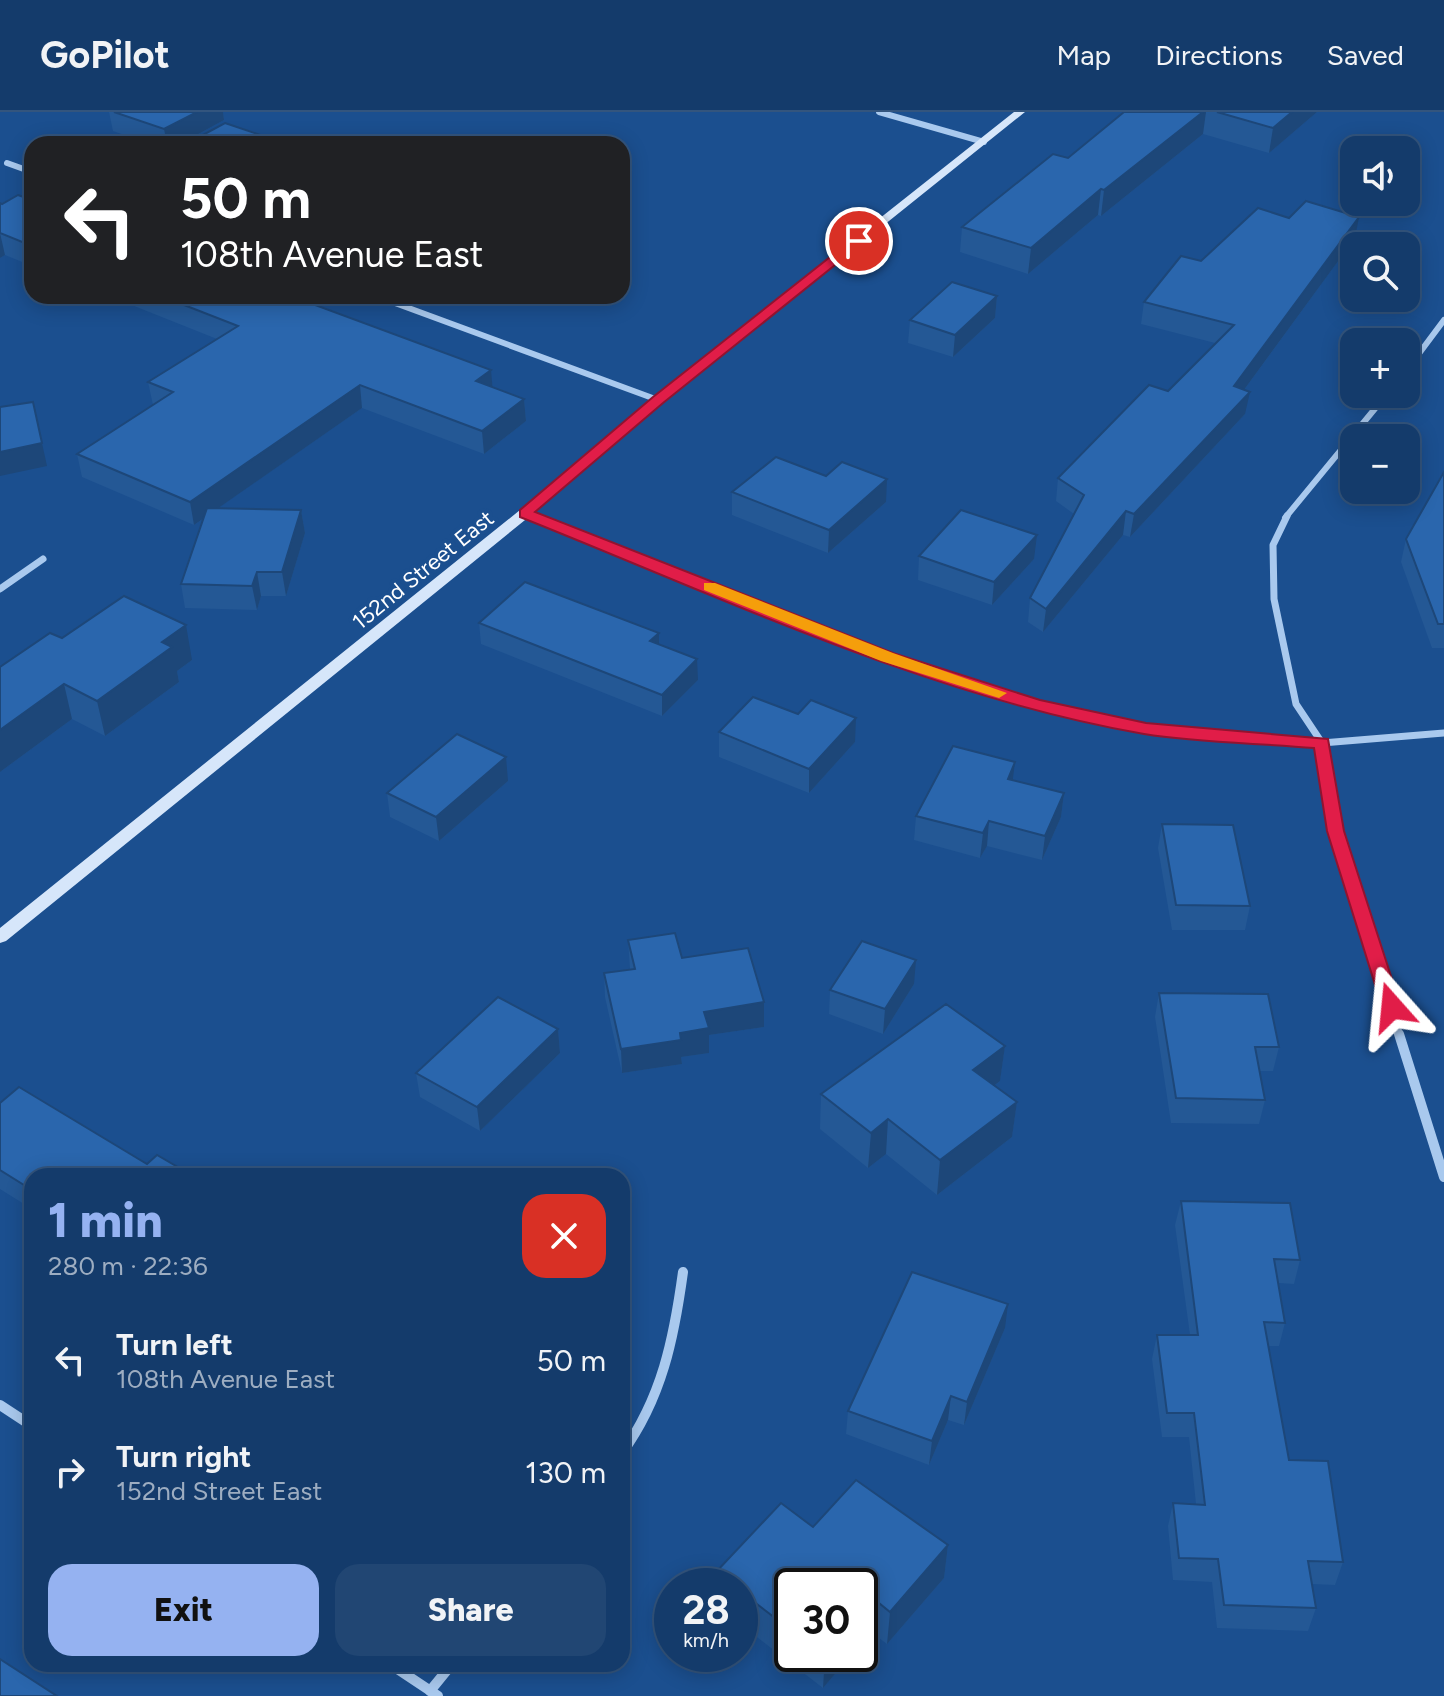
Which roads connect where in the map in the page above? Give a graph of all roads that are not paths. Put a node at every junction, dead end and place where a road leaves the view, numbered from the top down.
1 (879, 112) edge
2 (1020, 112) edge
3 (984, 142) junction
4 (7, 163) dead end
5 (24, 169) edge
6 (398, 304) edge
7 (1444, 320) edge
8 (1420, 352) edge
9 (658, 400) junction
10 (1376, 408) edge
11 (525, 513) junction
12 (43, 559) dead end
13 (0, 589) edge
14 (1444, 733) edge
15 (1322, 743) junction
16 (0, 937) edge
17 (1444, 1177) edge
18 (683, 1272) dead end
19 (0, 1405) edge
20 (24, 1421) edge
21 (630, 1444) edge
22 (402, 1672) edge
23 (447, 1672) edge
24 (434, 1693) edge

1 - 3 street
2 - 3 main road, 152nd Street East
3 - 9 main road, 152nd Street East
4 - 5 street
6 - 9 street
7 - 8 street
9 - 11 main road, 152nd Street East
10 - 15 street
11 - 15 street
11 - 16 main road, 152nd Street East
12 - 13 street
14 - 15 street
15 - 17 street
18 - 21 street
19 - 20 street
22 - 24 street
23 - 24 street

